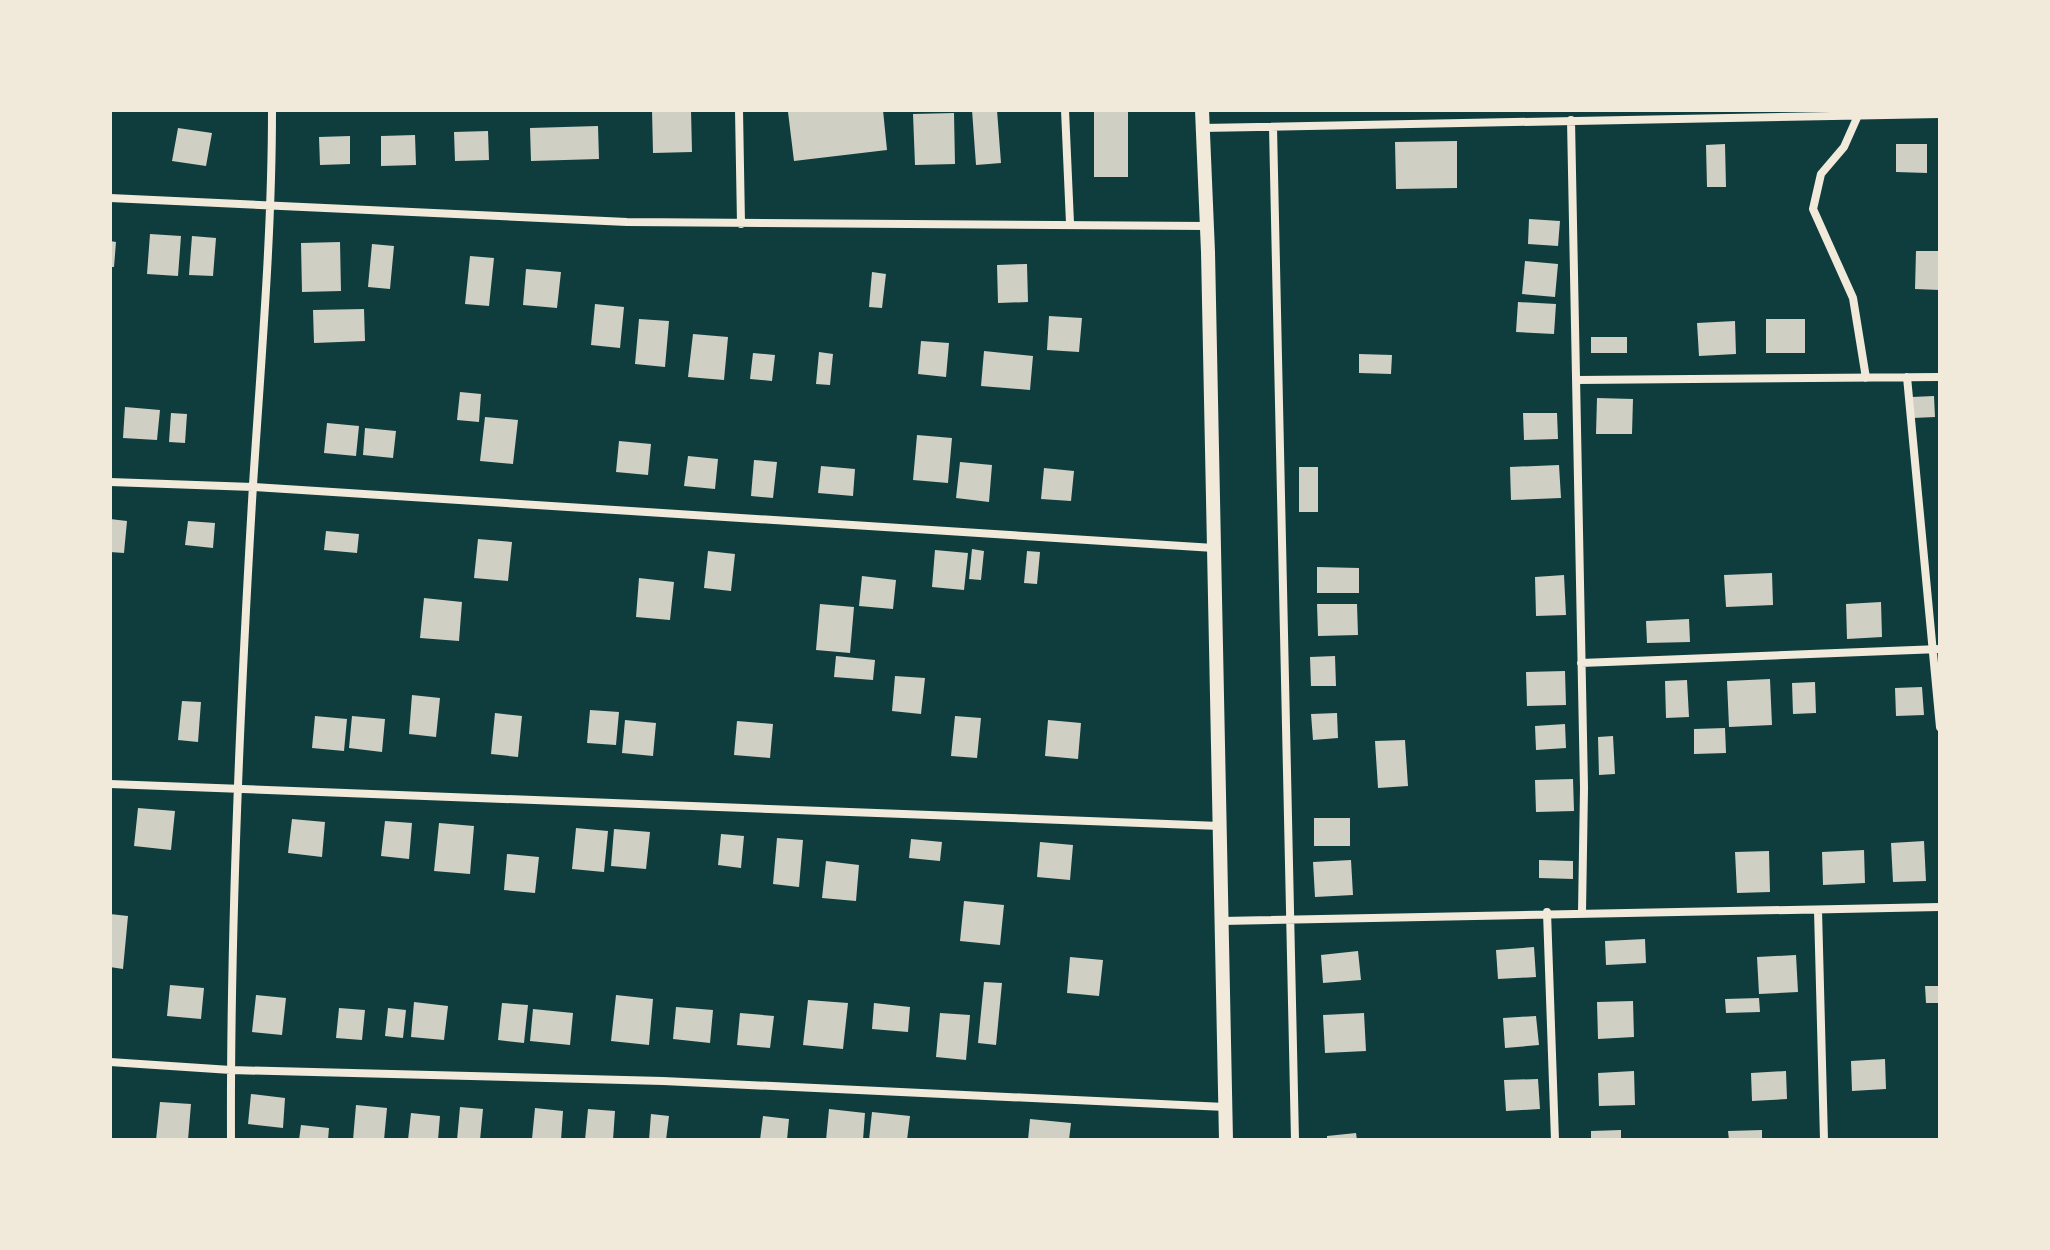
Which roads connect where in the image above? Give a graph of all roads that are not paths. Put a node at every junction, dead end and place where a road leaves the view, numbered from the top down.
1 (272, 110) edge
2 (739, 110) edge
3 (1065, 110) edge
4 (1202, 110) edge
5 (1860, 112) edge
6 (1940, 114) edge
7 (1571, 120) junction
8 (1273, 127) junction
9 (1202, 128) junction
10 (110, 198) edge
11 (272, 206) junction
12 (1070, 223) junction
13 (741, 224) junction
14 (1207, 226) junction
15 (1907, 377) junction
16 (1940, 377) edge
17 (1866, 378) junction
18 (1577, 380) junction
19 (110, 482) edge
20 (253, 487) junction
21 (1214, 548) junction
22 (1936, 649) edge
23 (1581, 663) junction
24 (1940, 727) edge
25 (110, 784) edge
26 (239, 789) junction
27 (1220, 826) junction
28 (1940, 907) edge
29 (1818, 910) junction
30 (1547, 912) junction
31 (1582, 912) junction
32 (1290, 919) junction
33 (1222, 921) junction
34 (110, 1062) edge
35 (231, 1070) junction
36 (1225, 1107) junction
37 (231, 1140) edge
38 (1226, 1140) edge
39 (1295, 1140) edge
40 (1555, 1140) edge
41 (1824, 1140) edge

1 - 11 street
2 - 13 street
3 - 12 street
4 - 9 main road
5 - 6 street
5 - 7 street
5 - 17 street
7 - 8 street
7 - 18 street
8 - 9 street
8 - 32 street
9 - 14 main road
10 - 11 street
11 - 13 street
11 - 20 street
12 - 13 street
12 - 14 street
14 - 21 main road
15 - 16 street
15 - 17 street
15 - 22 street
17 - 18 street
18 - 23 street
19 - 20 street
20 - 21 street
20 - 26 street
21 - 27 main road
22 - 23 street
22 - 24 street
23 - 31 street
25 - 26 street
26 - 27 street
26 - 35 street
27 - 33 main road
28 - 29 street
29 - 31 street
29 - 41 street
30 - 31 street
30 - 32 street
30 - 40 street
32 - 33 street
32 - 39 street
33 - 36 main road
34 - 35 street
35 - 36 street
35 - 37 street
36 - 38 main road

